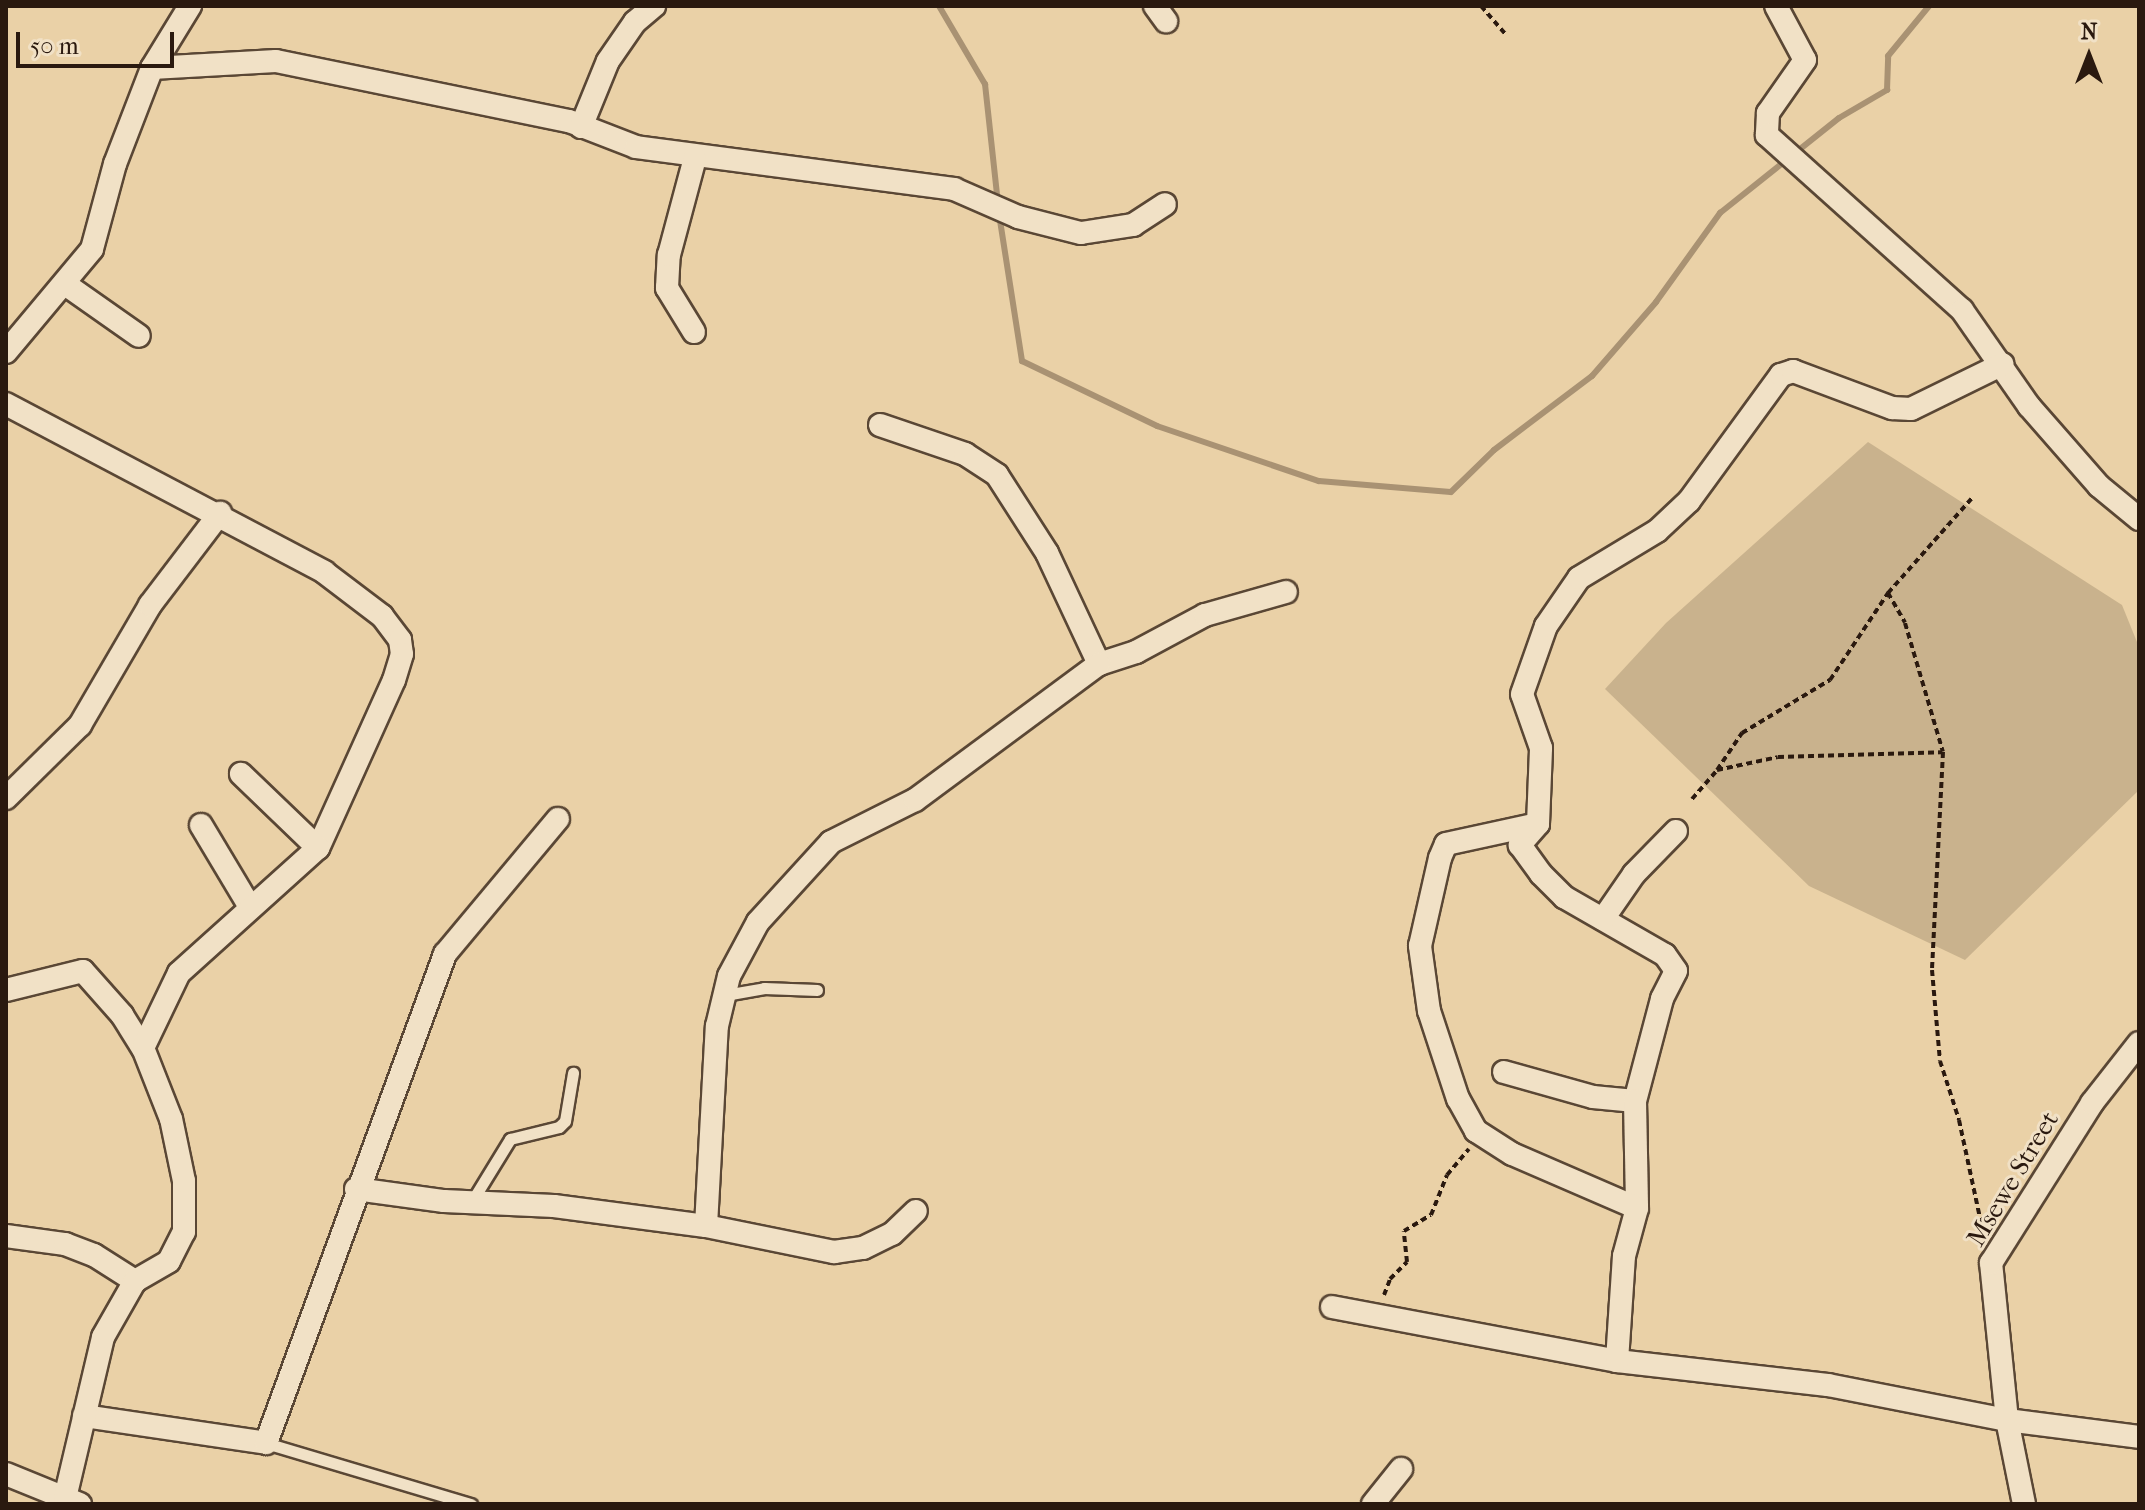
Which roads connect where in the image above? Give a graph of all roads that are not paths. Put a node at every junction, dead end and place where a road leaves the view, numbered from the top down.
1 (190, 6) edge
2 (654, 6) edge
3 (1776, 6) edge
4 (152, 68) junction
5 (581, 127) junction
6 (695, 158) junction
7 (1165, 204) dead end
8 (65, 284) junction
9 (694, 332) dead end
10 (139, 336) dead end
11 (8, 344) edge
12 (2003, 364) junction
13 (6, 404) edge
14 (880, 425) dead end
15 (220, 513) junction
16 (2139, 519) edge
17 (1286, 592) dead end
18 (1099, 664) junction
19 (241, 774) dead end
20 (6, 798) edge
21 (558, 819) dead end
22 (1538, 824) junction
23 (201, 825) dead end
24 (1676, 831) dead end
25 (318, 848) junction
26 (250, 907) junction
27 (1603, 919) junction
28 (6, 990) edge
29 (817, 990) dead end
30 (724, 995) junction
31 (2139, 1043) edge
32 (143, 1048) junction
33 (1504, 1072) dead end
34 (573, 1073) dead end
35 (1635, 1101) junction
36 (356, 1189) junction
37 (472, 1201) junction
38 (1637, 1208) junction
39 (916, 1211) dead end
40 (706, 1226) junction
41 (6, 1236) edge
42 (135, 1281) junction
43 (1332, 1307) dead end
44 (1617, 1361) junction
45 (84, 1416) junction
46 (2007, 1420) junction
47 (2139, 1437) edge
48 (266, 1443) junction
49 (1401, 1469) dead end
50 (6, 1474) edge
51 (72, 1501) edge
52 (471, 1504) edge
53 (1373, 1504) edge
54 (2024, 1504) edge

1 - 4 street
2 - 5 street
3 - 12 street
4 - 5 street
4 - 8 street
5 - 6 street
6 - 7 street
6 - 9 street
8 - 10 street
8 - 11 street
12 - 16 street
12 - 22 street
13 - 15 street
14 - 18 street
15 - 20 street
15 - 25 street
17 - 18 street
18 - 30 street
19 - 25 street
21 - 36 street
22 - 27 street
22 - 38 street
23 - 26 street
24 - 27 street
25 - 26 street
26 - 32 street
27 - 35 street
28 - 32 street
29 - 30 lane
30 - 40 street
31 - 46 street, Msewe Street
32 - 42 street
33 - 35 street
34 - 37 lane
35 - 38 street
36 - 37 street
36 - 48 street
37 - 40 street
38 - 44 street
39 - 40 street
41 - 42 street
42 - 45 street
43 - 44 street
44 - 46 street
45 - 48 street
45 - 51 street
46 - 47 street
46 - 54 street, Msewe Street
48 - 52 lane
49 - 53 street
50 - 51 street

